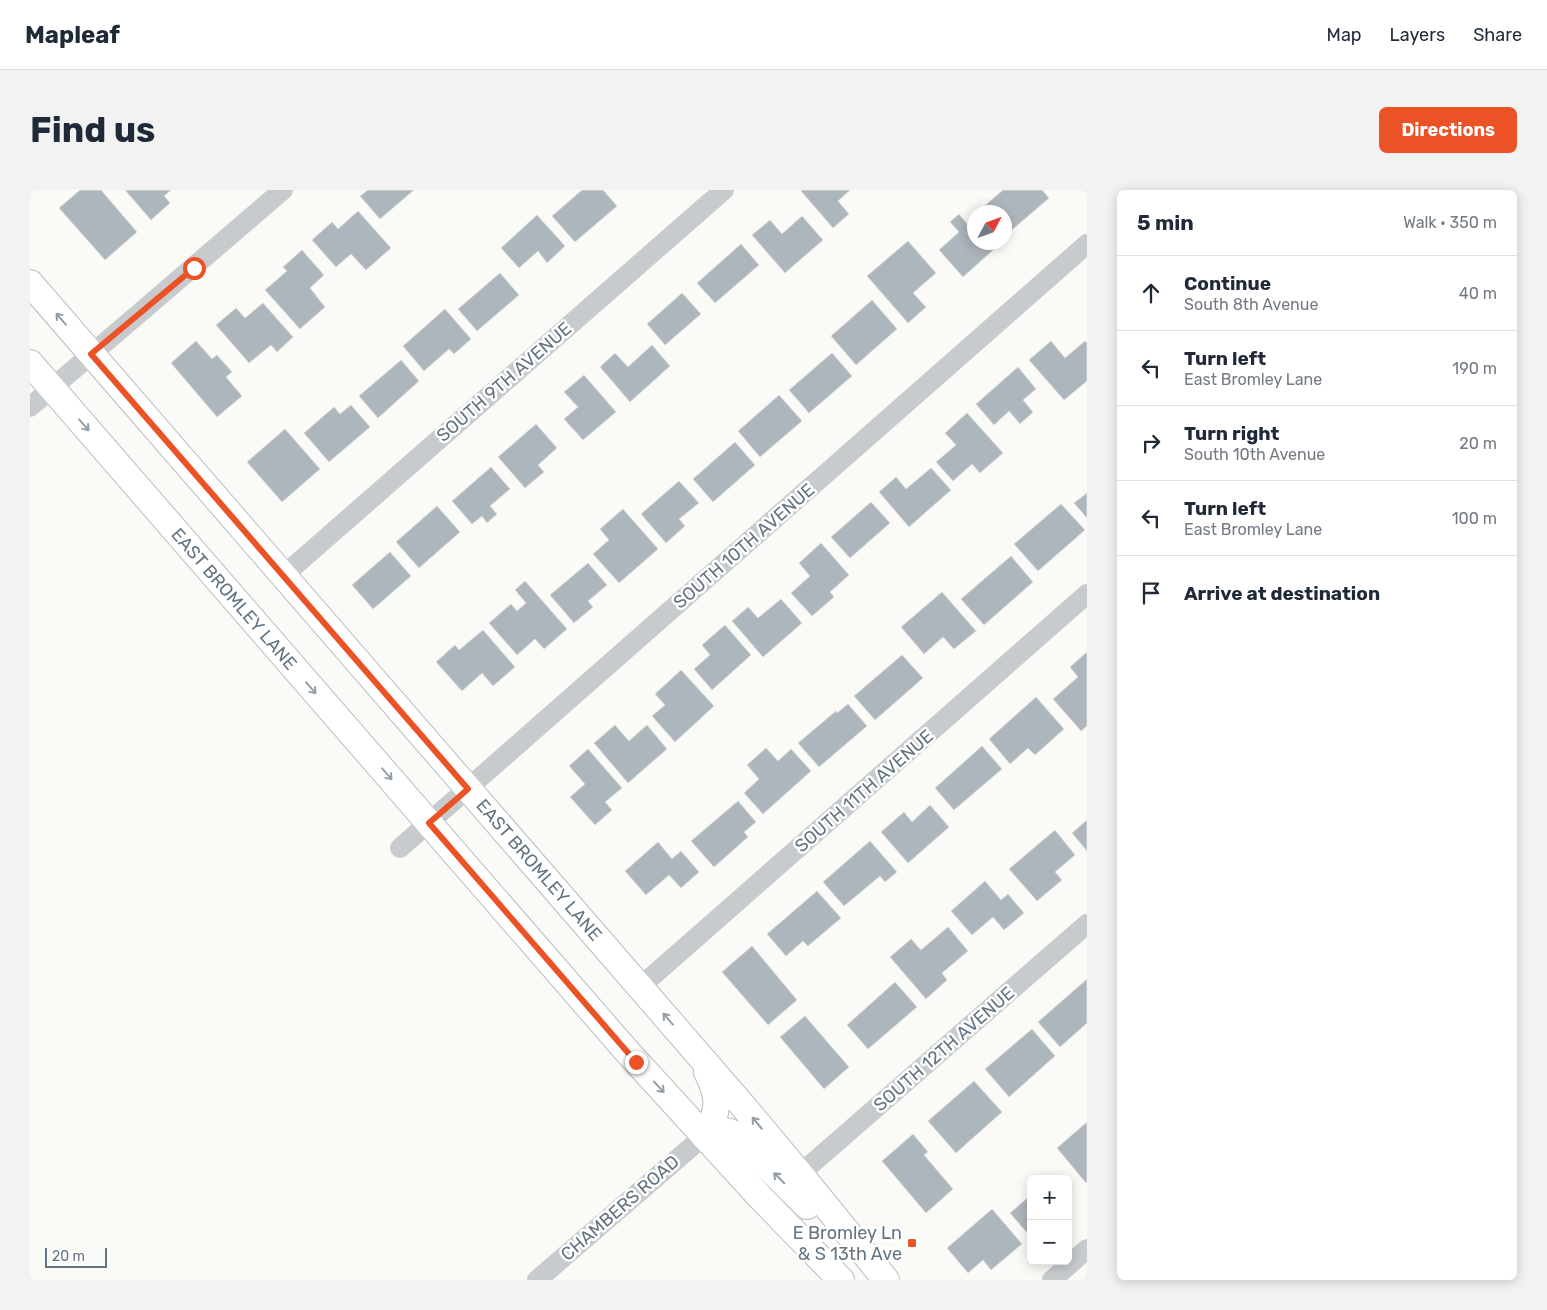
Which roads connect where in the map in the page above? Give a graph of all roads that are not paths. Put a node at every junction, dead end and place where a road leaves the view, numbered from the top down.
1 (283, 190) edge
2 (724, 190) edge
3 (1087, 244) edge
4 (30, 283) edge
5 (91, 354) junction
6 (30, 363) edge
7 (52, 388) junction
8 (30, 407) edge
9 (284, 575) junction
10 (1087, 594) edge
11 (468, 789) junction
12 (429, 823) junction
13 (400, 848) dead end
14 (1087, 924) edge
15 (640, 987) junction
16 (699, 1056) junction
17 (704, 1136) junction
18 (800, 1174) junction
19 (1087, 1249) edge
20 (882, 1275) edge
21 (537, 1280) edge
22 (841, 1280) edge
23 (1052, 1280) edge

1 - 5 street
2 - 9 street, SOUTH 9TH AVENUE
3 - 11 street, SOUTH 10TH AVENUE
5 -> 4 main road, EAST BROMLEY LANE
5 - 7 street
5 - 9 main road, EAST BROMLEY LANE
6 - 7 main road, EAST BROMLEY LANE
7 - 8 street
7 -> 12 main road, EAST BROMLEY LANE
9 - 11 main road, EAST BROMLEY LANE
10 - 15 street, SOUTH 11TH AVENUE
11 - 12 street, SOUTH 10TH AVENUE
11 - 15 main road, EAST BROMLEY LANE
12 - 13 street, SOUTH 10TH AVENUE
12 -> 17 main road, EAST BROMLEY LANE
14 - 18 street, SOUTH 12TH AVENUE
16 -> 15 main road, EAST BROMLEY LANE
16 - 17 main road
18 -> 16 main road, EAST BROMLEY LANE
20 -> 17 main road
17 - 21 street, CHAMBERS ROAD
17 - 22 main road, EAST BROMLEY LANE
18 - 20 main road, EAST BROMLEY LANE
19 - 23 street

